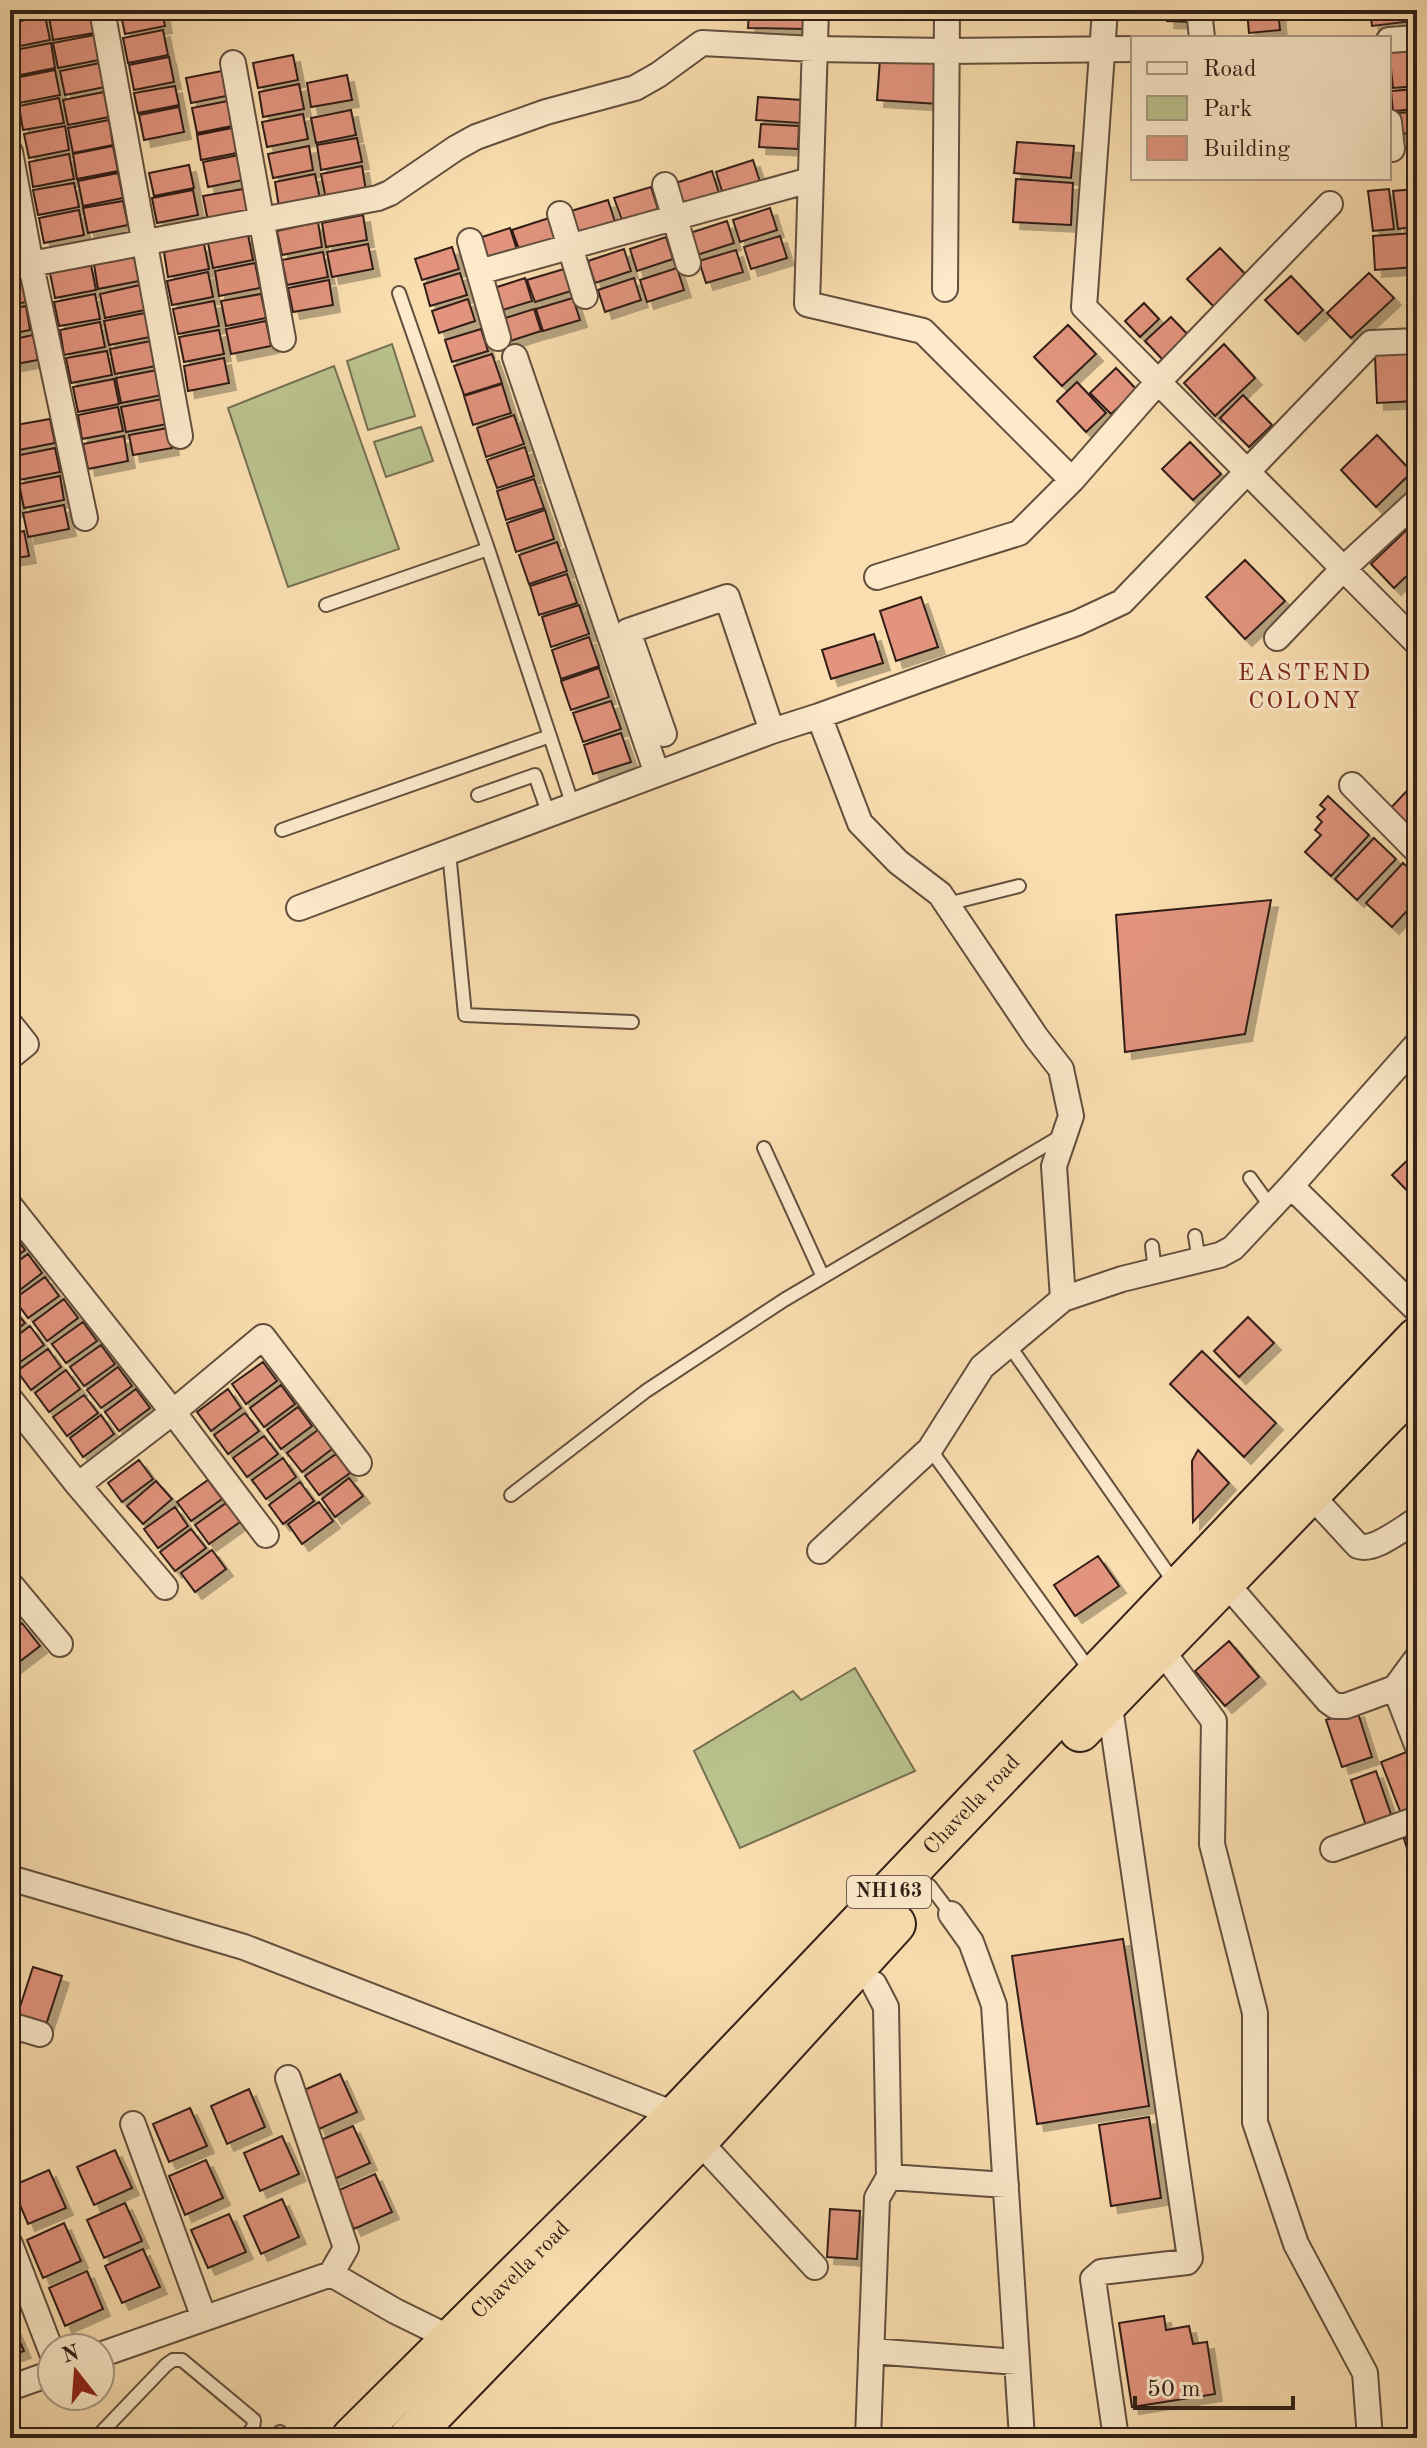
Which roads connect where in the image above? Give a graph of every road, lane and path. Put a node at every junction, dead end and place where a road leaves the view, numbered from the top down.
1 (102, 10) edge
2 (816, 10) edge
3 (947, 10) edge
4 (1105, 10) edge
5 (1199, 10) edge
6 (1202, 36) edge
7 (1417, 38) edge
8 (1391, 40) edge
9 (814, 49) junction
10 (1131, 49) edge
11 (1103, 50) junction
12 (946, 51) junction
13 (233, 63) dead end
14 (1391, 140) edge
15 (1392, 149) dead end
16 (10, 152) edge
17 (810, 180) junction
18 (665, 185) dead end
19 (1330, 204) dead end
20 (560, 214) dead end
21 (675, 216) junction
22 (261, 219) junction
23 (470, 241) dead end
24 (144, 243) junction
25 (570, 246) junction
26 (688, 263) dead end
27 (20, 267) edge
28 (479, 272) junction
29 (945, 289) dead end
30 (399, 293) dead end
31 (585, 296) dead end
32 (498, 338) dead end
33 (283, 339) dead end
34 (1417, 341) edge
35 (515, 357) dead end
36 (1157, 383) junction
37 (180, 436) dead end
38 (1246, 473) junction
39 (1072, 480) junction
40 (1417, 501) edge
41 (85, 518) dead end
42 (488, 549) junction
43 (1343, 569) junction
44 (877, 577) dead end
45 (326, 605) dead end
46 (1277, 638) dead end
47 (1417, 643) edge
48 (819, 716) junction
49 (772, 731) junction
50 (664, 734) dead end
51 (550, 736) junction
52 (657, 774) junction
53 (1352, 785) dead end
54 (478, 795) dead end
55 (573, 806) junction
56 (549, 815) junction
57 (282, 830) dead end
58 (1417, 851) edge
59 (449, 852) junction
60 (1019, 886) dead end
61 (947, 904) junction
62 (299, 908) dead end
63 (632, 1022) dead end
64 (10, 1024) edge
65 (1417, 1044) edge
66 (10, 1057) edge
67 (1065, 1133) junction
68 (764, 1148) dead end
69 (1250, 1178) dead end
70 (1291, 1186) junction
71 (10, 1206) edge
72 (1271, 1207) junction
73 (1195, 1236) dead end
74 (1152, 1246) dead end
75 (1199, 1261) junction
76 (1155, 1271) junction
77 (823, 1277) junction
78 (1063, 1299) junction
79 (1417, 1310) edge
80 (1417, 1338) edge
81 (1009, 1345) junction
82 (1417, 1383) edge
83 (10, 1399) edge
84 (173, 1412) junction
85 (930, 1449) junction
86 (359, 1463) dead end
87 (78, 1485) junction
88 (1310, 1494) junction
89 (511, 1495) dead end
90 (1417, 1520) edge
91 (266, 1535) dead end
92 (820, 1551) dead end
93 (1225, 1582) junction
94 (10, 1584) edge
95 (165, 1587) dead end
96 (1177, 1588) junction
97 (60, 1644) dead end
98 (1160, 1648) junction
99 (1417, 1658) edge
100 (1101, 1688) junction
101 (1395, 1688) junction
102 (1417, 1745) edge
103 (1417, 1819) edge
104 (1333, 1849) dead end
105 (10, 1878) edge
106 (940, 1900) junction
107 (868, 1972) junction
108 (10, 2025) edge
109 (40, 2034) dead end
110 (288, 2078) dead end
111 (133, 2124) dead end
112 (688, 2127) junction
113 (889, 2177) junction
114 (1006, 2185) junction
115 (10, 2244) edge
116 (815, 2267) dead end
117 (331, 2274) junction
118 (204, 2318) junction
119 (44, 2332) edge
120 (452, 2339) junction
121 (116, 2349) edge
122 (871, 2351) junction
123 (1017, 2362) junction
124 (36, 2379) edge
125 (10, 2388) edge
126 (96, 2438) edge
127 (244, 2438) edge
128 (352, 2438) edge
129 (409, 2438) edge
130 (868, 2438) edge
131 (1022, 2438) edge
132 (1116, 2438) edge
133 (1370, 2438) edge

1 - 24 street
2 - 9 street
3 - 12 street
4 - 11 street
5 - 6 street
7 - 8 street
9 - 12 street
9 - 17 street
9 - 22 street
10 - 11 street
11 - 12 street
11 - 36 street
12 - 29 street
13 - 22 street
14 - 15 street
16 - 27 street
17 - 21 street
17 - 39 street
18 - 21 street
19 - 36 street
20 - 25 street
21 - 25 street
21 - 26 street
22 - 24 street
22 - 33 street
23 - 28 street
24 - 27 street
24 - 37 street
25 - 28 street
25 - 31 street
27 - 41 street
28 - 32 street
30 - 42 lane
34 - 38 street
35 - 52 street
36 - 38 street
36 - 39 street
38 - 43 street
38 - 48 street
39 - 44 street
40 - 43 street
42 - 45 lane
42 - 51 lane
43 - 46 street
43 - 47 street
48 - 49 street
48 - 61 street
49 - 50 street
49 - 52 street
51 - 55 lane
51 - 57 lane
52 - 55 street
53 - 58 street
54 - 56 lane
55 - 56 street
56 - 59 street
59 - 62 street
59 - 63 lane
60 - 61 lane
61 - 67 street
64 - 66 street
65 - 70 street
67 - 77 lane
67 - 78 street
68 - 77 lane
69 - 72 lane
70 - 72 street
70 - 79 street
71 - 84 street
72 - 75 street
73 - 75 lane
74 - 76 lane
75 - 76 street
76 - 78 street
77 - 89 lane
78 - 81 street
80 - 96 highway, Chavella road / NH163
81 - 85 street
81 - 96 lane
82 - 88 highway, Chavella road / NH163
83 - 87 street
84 - 86 street
84 - 87 street
84 - 91 street
85 - 92 street
85 - 100 lane
87 - 95 street
88 - 90 street
88 - 93 highway, Chavella road / NH163
93 - 98 highway, Chavella road / NH163
93 - 101 street
94 - 97 street
96 - 100 highway, Chavella road / NH163
98 - 100 highway, Chavella road / NH163
98 - 133 street
99 - 101 street
100 - 106 highway, Chavella road / NH163
100 - 112 highway, Chavella road / NH163
100 - 132 street
101 - 102 street
103 - 104 street
105 - 112 street
106 - 107 highway, Chavella road / NH163
106 - 114 street
107 - 112 highway, Chavella road / NH163
107 - 113 street
108 - 109 street
110 - 117 street
111 - 118 street
112 - 116 street
112 - 120 highway, Chavella road / NH163
112 - 129 highway, Chavella road / NH163
113 - 114 street
113 - 122 street
114 - 123 street
115 - 119 street
117 - 118 street
117 - 120 street
118 - 121 street
120 - 128 highway, Chavella road / NH163
122 - 123 street
122 - 130 street
123 - 131 street
124 - 125 street
126 - 127 lane

